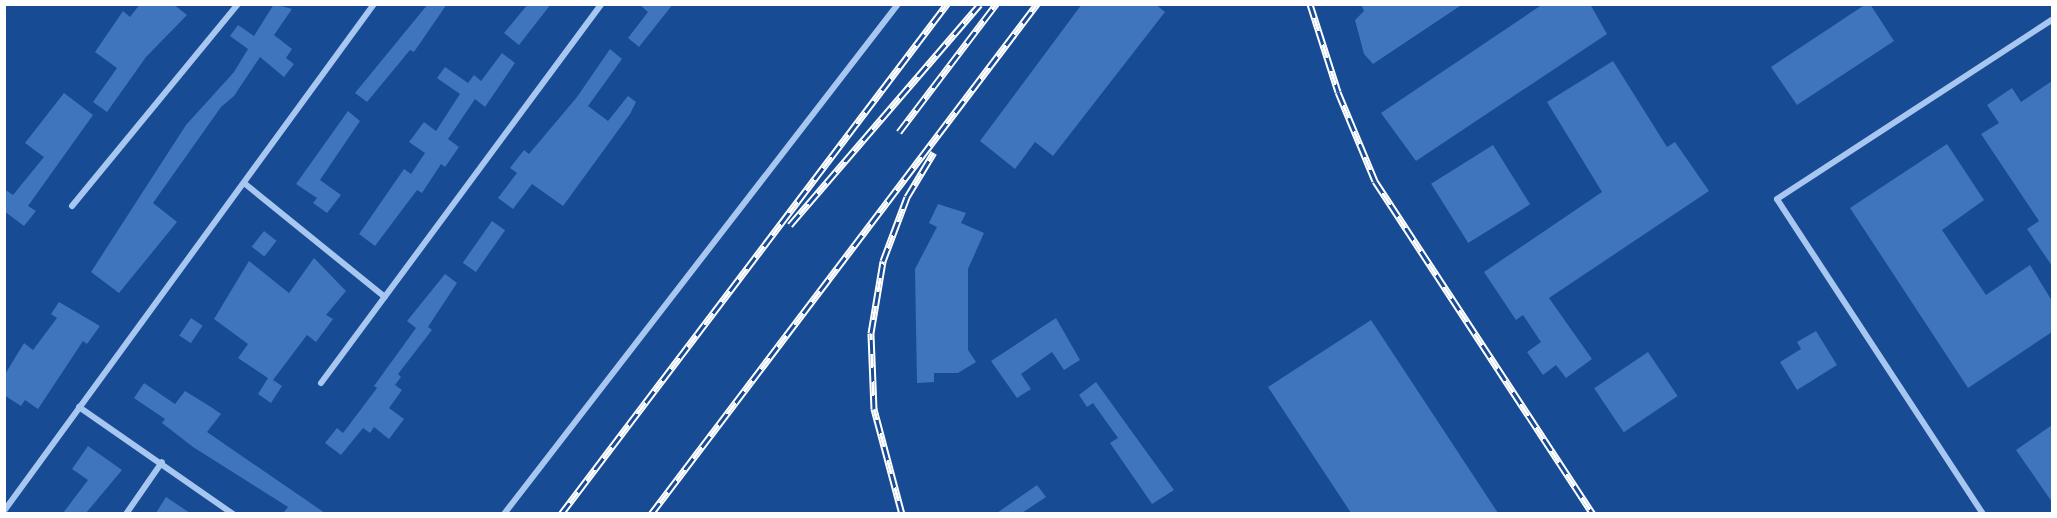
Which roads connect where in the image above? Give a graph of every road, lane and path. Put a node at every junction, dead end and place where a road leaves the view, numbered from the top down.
1 (238, 4) edge
2 (374, 4) edge
3 (601, 4) edge
4 (898, 4) edge
5 (2052, 20) edge
6 (244, 183) junction
7 (72, 206) dead end
8 (385, 297) junction
9 (321, 383) dead end
10 (79, 407) junction
11 (162, 462) junction
12 (4, 511) edge
13 (126, 513) edge
14 (233, 513) edge
15 (504, 513) edge
16 (1983, 513) edge

1 - 7 street
2 - 6 street
3 - 8 street
4 - 15 street
5 - 16 street
6 - 8 street
6 - 10 street
8 - 9 street
10 - 11 street
10 - 12 street
11 - 13 street
11 - 14 street

